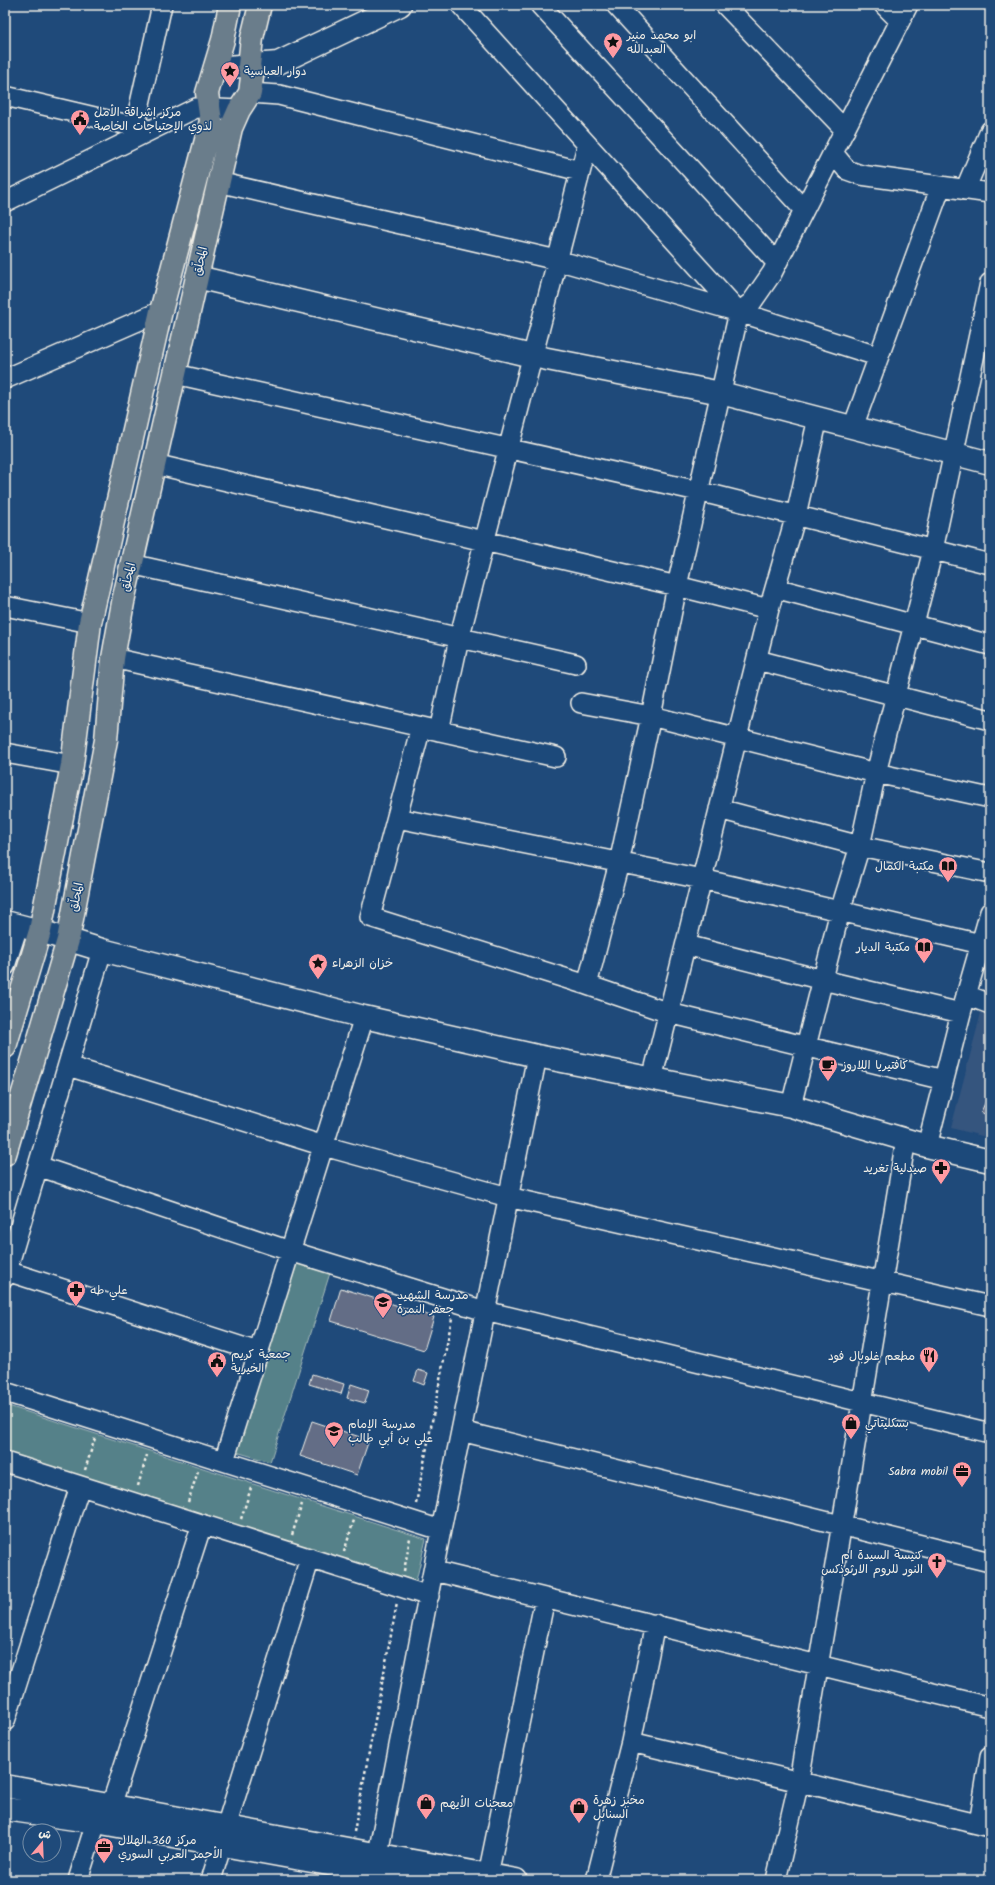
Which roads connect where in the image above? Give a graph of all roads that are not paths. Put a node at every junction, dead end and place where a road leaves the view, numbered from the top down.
1 (162, 5) edge
2 (230, 5) edge
3 (260, 5) edge
4 (400, 5) edge
5 (461, 5) edge
6 (540, 5) edge
7 (616, 5) edge
8 (725, 5) edge
9 (884, 5) edge
10 (904, 13) edge
11 (249, 66) junction
12 (215, 68) junction
13 (5, 96) edge
14 (245, 101) junction
15 (209, 108) junction
16 (142, 128) junction
17 (845, 130) junction
18 (990, 131) edge
19 (587, 146) junction
20 (833, 153) junction
21 (580, 171) junction
22 (218, 182) junction
23 (941, 186) junction
24 (964, 190) junction
25 (990, 193) edge
26 (5, 202) edge
27 (804, 210) junction
28 (557, 260) junction
29 (777, 263) junction
30 (196, 277) junction
31 (990, 283) edge
32 (161, 311) junction
33 (739, 312) junction
34 (532, 356) junction
35 (878, 356) junction
36 (175, 374) junction
37 (5, 379) edge
38 (721, 393) junction
39 (818, 418) junction
40 (853, 427) junction
41 (507, 450) junction
42 (954, 454) junction
43 (990, 463) edge
44 (154, 464) junction
45 (698, 491) junction
46 (796, 515) junction
47 (485, 541) junction
48 (933, 550) junction
49 (131, 564) junction
50 (990, 564) edge
51 (676, 586) junction
52 (775, 588) junction
53 (5, 606) edge
54 (769, 610) junction
55 (90, 623) junction
56 (914, 626) junction
57 (459, 639) junction
58 (990, 645) edge
59 (113, 658) junction
60 (757, 660) junction
61 (576, 664) dead end
62 (896, 696) junction
63 (581, 703) dead end
64 (651, 716) junction
65 (990, 720) edge
66 (421, 727) junction
67 (440, 731) junction
68 (738, 737) junction
69 (5, 753) edge
70 (556, 757) dead end
71 (72, 765) junction
72 (876, 773) junction
73 (990, 798) edge
74 (720, 809) junction
75 (397, 818) junction
76 (860, 846) junction
77 (619, 863) junction
78 (990, 873) edge
79 (702, 879) junction
80 (840, 910) junction
81 (990, 912) edge
82 (11, 924) edge
83 (40, 931) junction
84 (68, 940) junction
85 (686, 944) junction
86 (982, 944) junction
87 (102, 950) junction
88 (5, 966) edge
89 (823, 980) junction
90 (588, 985) junction
91 (964, 1004) junction
92 (990, 1004) edge
93 (669, 1013) junction
94 (364, 1016) junction
95 (5, 1047) edge
96 (805, 1047) junction
97 (536, 1056) junction
98 (68, 1066) junction
99 (652, 1079) junction
100 (944, 1080) junction
101 (791, 1106) junction
102 (906, 1139) junction
103 (324, 1146) junction
104 (927, 1146) junction
105 (5, 1154) edge
106 (990, 1161) edge
107 (38, 1166) junction
108 (508, 1197) junction
109 (290, 1251) junction
110 (6, 1274) edge
111 (882, 1281) junction
112 (990, 1306) edge
113 (485, 1311) junction
114 (258, 1352) junction
115 (5, 1392) edge
116 (862, 1403) junction
117 (461, 1432) junction
118 (990, 1433) edge
119 (5, 1462) edge
120 (224, 1462) junction
121 (80, 1486) junction
122 (202, 1524) junction
123 (842, 1524) junction
124 (441, 1530) junction
125 (310, 1558) junction
126 (990, 1562) edge
127 (434, 1571) junction
128 (429, 1596) junction
129 (545, 1598) junction
130 (655, 1624) junction
131 (818, 1664) junction
132 (990, 1707) edge
133 (5, 1721) edge
134 (631, 1742) junction
135 (990, 1756) edge
136 (799, 1781) junction
137 (5, 1786) edge
138 (5, 1810) edge
139 (104, 1814) junction
140 (985, 1826) edge
141 (224, 1836) junction
142 (375, 1869) edge
143 (488, 1875) junction
144 (78, 1880) edge
145 (210, 1880) edge
146 (417, 1880) edge
147 (516, 1880) edge
148 (596, 1880) edge
149 (776, 1880) edge

1 - 16 street
2 - 12 highway, المحلّق
3 - 11 highway, المحلّق
4 - 11 street
5 - 19 street
6 - 29 street
7 - 27 street
8 - 17 street
9 - 10 street
10 - 17 street
11 - 12 street
11 - 14 highway, المحلّق
12 - 15 highway, المحلّق
13 - 16 street
14 - 15 street
14 - 21 street
14 - 22 highway, المحلّق
15 - 16 street
15 - 32 highway, المحلّق
16 - 26 street
17 - 20 street
18 - 24 street
19 - 21 street
19 - 33 street
20 - 23 street
20 - 27 street
21 - 28 street
22 - 28 street
22 - 30 highway, المحلّق
23 - 24 street
23 - 35 street
24 - 25 street
27 - 29 street
28 - 33 street
28 - 34 street
29 - 33 street
30 - 34 street
30 - 36 highway, المحلّق
31 - 42 street
32 - 37 street
32 - 55 highway, المحلّق
33 - 35 street
33 - 38 street
34 - 38 street
34 - 41 street
35 - 40 street
36 - 41 street
36 - 44 highway, المحلّق
38 - 39 street
38 - 45 street
39 - 40 street
39 - 46 street
40 - 42 street
41 - 45 street
41 - 47 street
42 - 43 street
42 - 48 street
44 - 47 street
44 - 49 highway, المحلّق
45 - 46 street
45 - 51 street
46 - 48 street
46 - 52 street
47 - 51 street
47 - 57 street
48 - 50 street
48 - 56 street
49 - 57 street
49 - 59 highway, المحلّق
51 - 54 street
51 - 64 street
52 - 54 street
52 - 56 street
53 - 55 street
54 - 60 street
55 - 71 highway, المحلّق
56 - 58 street
56 - 62 street
57 - 61 street
57 - 67 street
59 - 66 street
59 - 84 highway, المحلّق
60 - 62 street
60 - 68 street
62 - 65 street
62 - 72 street
63 - 64 street
64 - 68 street
64 - 77 street
66 - 67 street
66 - 75 street
67 - 70 street
68 - 72 street
68 - 74 street
69 - 71 street
71 - 83 highway, المحلّق
72 - 73 street
72 - 76 street
74 - 76 street
74 - 79 street
75 - 77 street
75 - 90 street
76 - 78 street
76 - 80 street
77 - 79 street
77 - 90 street
79 - 80 street
79 - 85 street
80 - 86 street
80 - 89 street
81 - 86 street
82 - 83 street
82 - 88 street
83 - 84 street
83 - 95 highway, المحلّق
84 - 87 street
84 - 105 highway, المحلّق
85 - 89 street
85 - 93 street
86 - 91 street
87 - 94 street
87 - 98 street
89 - 91 street
89 - 96 street
90 - 93 street
91 - 92 street
91 - 100 street
93 - 96 street
93 - 99 street
94 - 97 street
94 - 103 street
96 - 100 street
96 - 101 street
97 - 99 street
97 - 108 street
98 - 103 street
98 - 107 street
99 - 101 street
100 - 104 street
101 - 102 street
102 - 104 street
102 - 111 street
103 - 108 street
103 - 109 street
104 - 106 street
107 - 109 street
107 - 110 street
108 - 111 street
108 - 113 street
109 - 113 street
109 - 114 street
110 - 114 street
111 - 112 street
111 - 116 street
113 - 116 street
113 - 117 street
114 - 120 street
115 - 120 street
116 - 118 street
116 - 123 street
117 - 123 street
117 - 124 street
119 - 121 street
120 - 124 street
121 - 122 street
121 - 133 street
122 - 125 street
122 - 139 street
123 - 126 street
123 - 131 street
124 - 127 street
125 - 128 street
125 - 141 street
127 - 128 street
127 - 129 street
128 - 142 street
129 - 130 street
129 - 143 street
130 - 131 street
130 - 134 street
131 - 132 street
131 - 136 street
134 - 136 street
134 - 148 street
135 - 140 street
136 - 140 street
136 - 149 street
137 - 139 street
138 - 139 street
139 - 141 street
139 - 144 street
141 - 142 street
141 - 145 street
142 - 143 street
142 - 146 street
143 - 147 street

